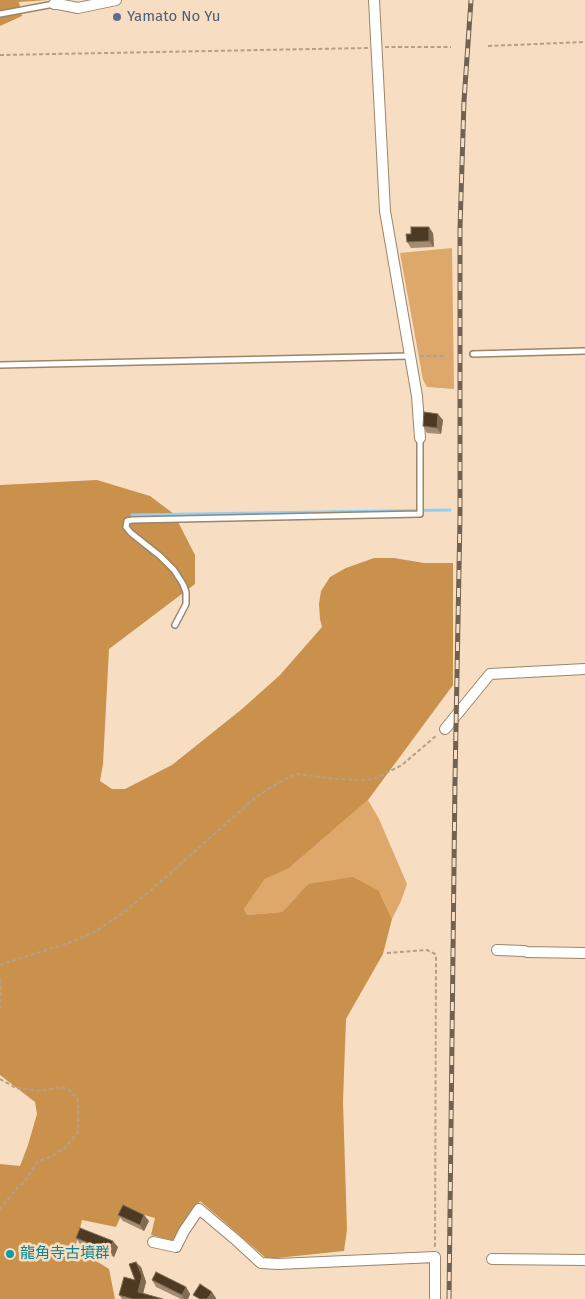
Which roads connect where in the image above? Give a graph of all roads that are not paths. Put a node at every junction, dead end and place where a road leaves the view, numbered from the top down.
1 (116, 0) edge
2 (374, 0) edge
3 (54, 4) joint
4 (0, 14) edge
5 (585, 351) edge
6 (473, 354) dead end
7 (410, 356) junction
8 (0, 365) edge
9 (420, 438) joint
10 (175, 625) dead end
11 (585, 670) edge
12 (445, 729) road end
13 (497, 950) dead end
14 (585, 953) edge
15 (153, 1242) dead end
16 (492, 1259) dead end
17 (585, 1260) edge
18 (435, 1299) edge

1 - 3 street
2 - 7 street
3 - 4 lane
5 - 6 lane
7 - 8 lane
7 - 9 street
9 - 10 lane
11 - 12 street
13 - 14 street
15 - 18 street
16 - 17 street

